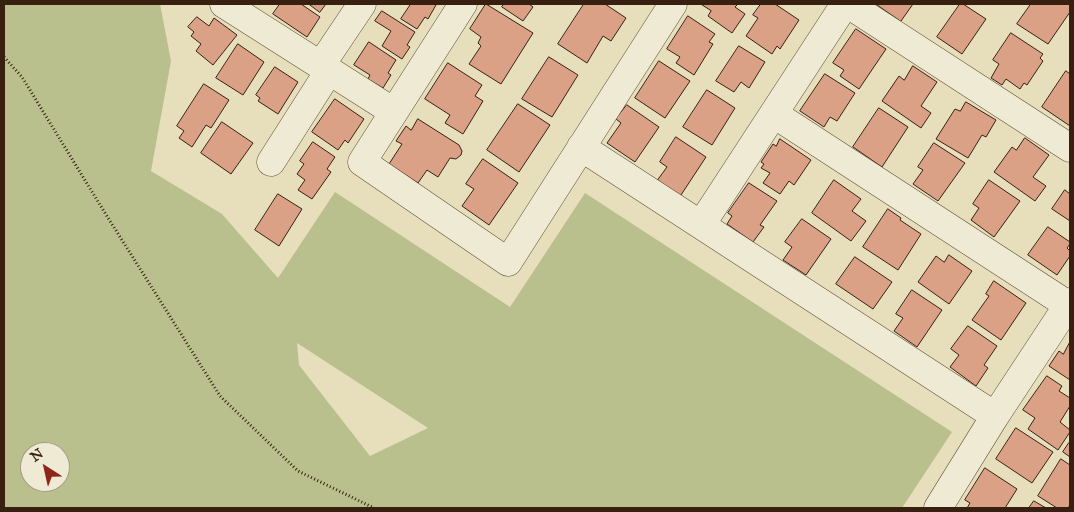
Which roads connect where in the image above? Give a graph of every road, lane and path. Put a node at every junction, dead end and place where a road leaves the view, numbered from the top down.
1 (224, 4) edge
2 (362, 4) edge
3 (464, 4) edge
4 (673, 4) edge
5 (846, 4) edge
6 (4, 56) edge
7 (325, 68) junction
8 (394, 112) junction
9 (774, 114) junction
10 (581, 147) junction
11 (1070, 148) edge
12 (271, 162) dead end
13 (701, 225) junction
14 (1069, 304) edge
15 (995, 416) junction
16 (940, 507) edge
17 (374, 508) edge

1 - 7 street
2 - 7 street
3 - 8 street
4 - 10 street
5 - 9 street
5 - 11 street
6 - 17 path
7 - 8 street
7 - 12 street
8 - 10 street
9 - 13 street
9 - 14 street
10 - 13 street
13 - 15 street
14 - 15 street
15 - 16 street

